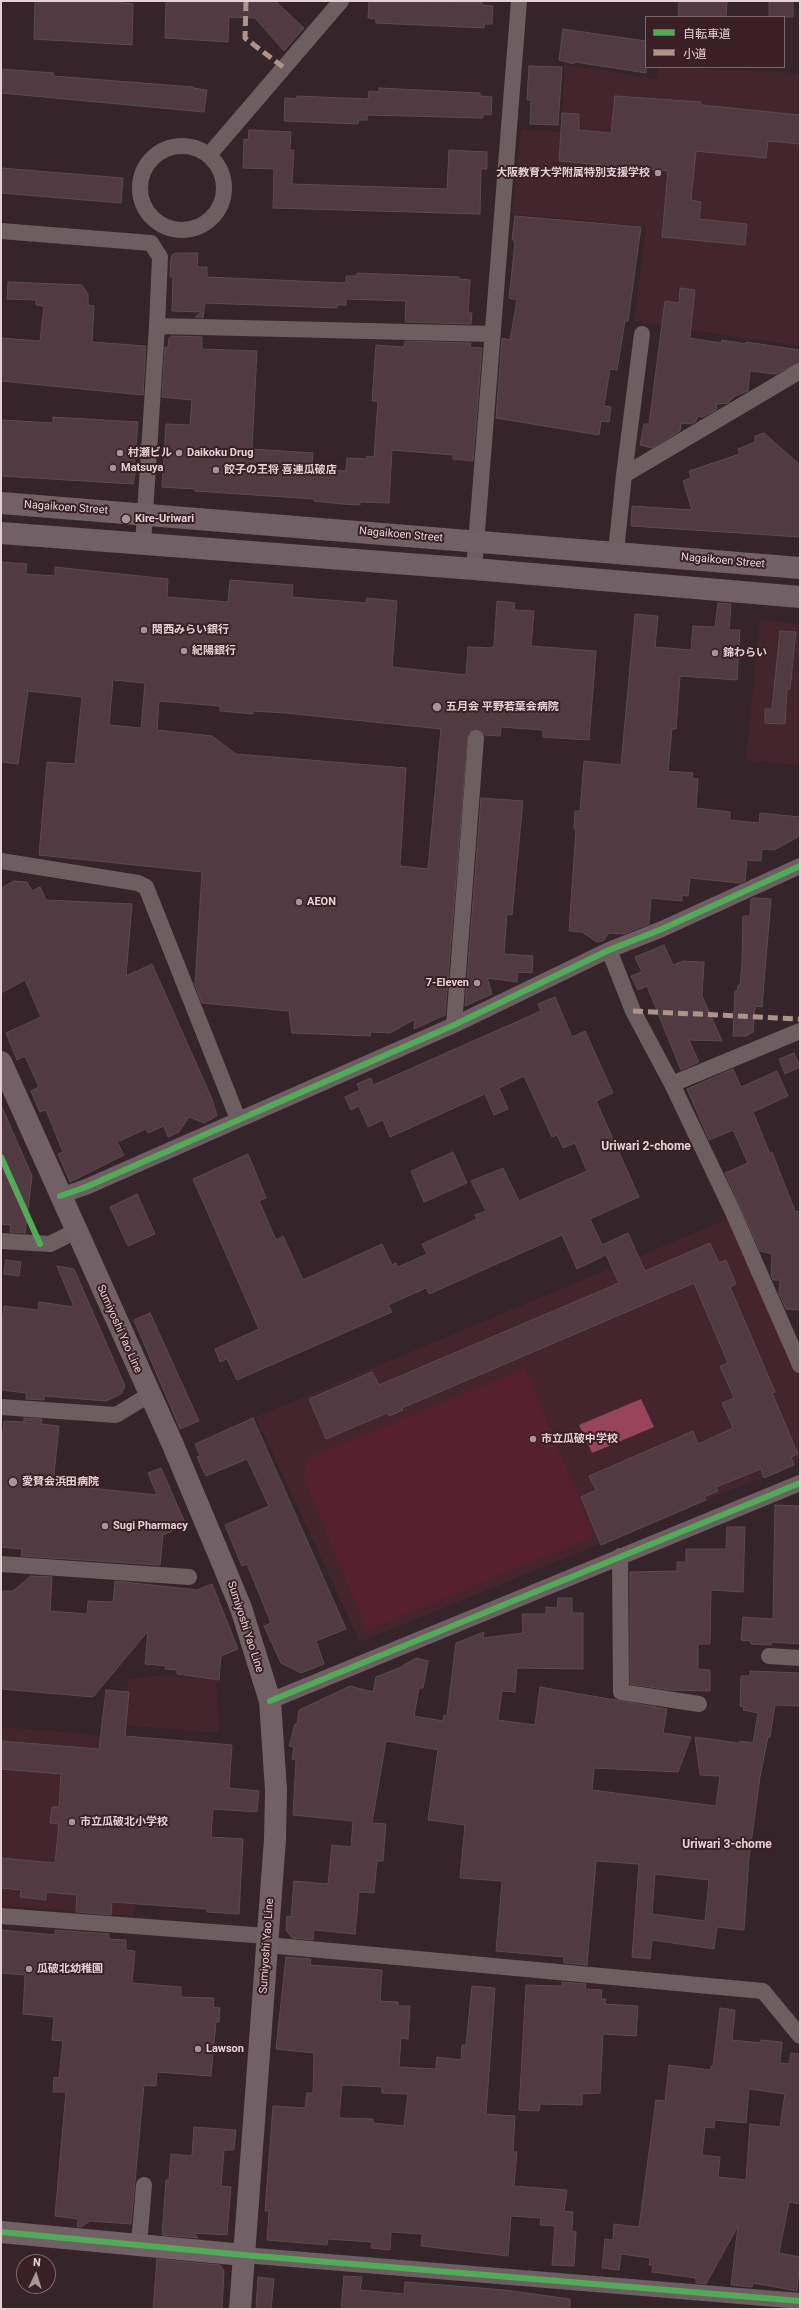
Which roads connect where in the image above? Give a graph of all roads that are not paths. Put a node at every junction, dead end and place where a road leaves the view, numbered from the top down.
1 (342, 1) edge
2 (519, 1) edge
3 (209, 155) junction
4 (158, 223) junction
5 (1, 231) edge
6 (151, 243) junction
7 (158, 326) junction
8 (492, 334) junction
9 (642, 334) dead end
10 (800, 371) edge
11 (624, 475) junction
12 (1, 504) edge
13 (145, 514) junction
14 (1, 533) edge
15 (477, 541) junction
16 (143, 544) junction
17 (616, 552) junction
18 (800, 568) edge
19 (474, 569) junction
20 (800, 597) edge
21 (476, 738) dead end
22 (1, 861) edge
23 (800, 866) edge
24 (609, 950) junction
25 (454, 1026) junction
26 (800, 1031) edge
27 (1, 1062) edge
28 (672, 1084) junction
29 (238, 1119) junction
30 (60, 1196) junction
31 (76, 1231) junction
32 (1, 1241) edge
33 (800, 1364) edge
34 (149, 1395) junction
35 (1, 1407) edge
36 (800, 1483) edge
37 (620, 1556) junction
38 (1, 1564) edge
39 (189, 1577) dead end
40 (769, 1656) dead end
41 (800, 1658) edge
42 (270, 1701) junction
43 (699, 1704) dead end
44 (1, 1916) edge
45 (267, 1940) junction
46 (800, 2036) edge
47 (144, 2185) dead end
48 (1, 2232) edge
49 (139, 2245) junction
50 (244, 2255) junction
51 (800, 2301) edge
52 (765, 2303) edge
53 (240, 2309) edge

1 - 3 street
2 - 8 street
3 - 4 street
3 - 4 street
4 - 6 street
5 - 6 street
6 - 7 street
7 - 8 street
7 - 13 street
8 - 15 street
9 - 11 street
10 - 11 street
11 - 17 street
12 - 13 main road, Nagaikoen Street
13 - 15 main road, Nagaikoen Street
13 - 16 street
14 - 16 main road
15 - 17 main road, Nagaikoen Street
15 - 19 street
16 - 19 main road
17 - 18 main road, Nagaikoen Street
19 - 20 main road
21 - 25 street
22 - 29 street
23 - 24 street
24 - 25 street
24 - 28 street
25 - 29 street
26 - 28 street
27 - 30 main road, Sumiyoshi Yao Line
28 - 33 street
29 - 30 street
30 - 31 main road, Sumiyoshi Yao Line
31 - 32 street
31 - 34 main road, Sumiyoshi Yao Line
34 - 35 street
34 - 42 main road, Sumiyoshi Yao Line
36 - 37 street
37 - 42 street
37 - 43 street
38 - 39 street
40 - 41 street
42 - 45 main road, Sumiyoshi Yao Line
44 - 45 street
45 - 46 street
45 - 50 main road, Sumiyoshi Yao Line
47 - 49 street
48 - 49 main road
49 - 50 main road
50 - 52 street
50 - 53 main road, Sumiyoshi Yao Line
51 - 52 street

